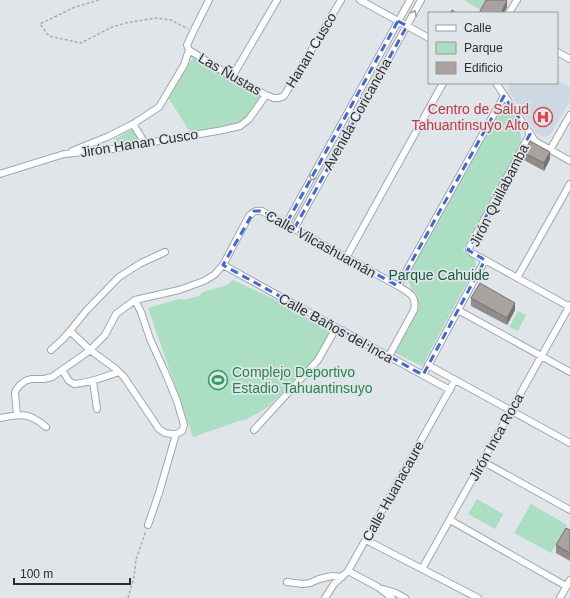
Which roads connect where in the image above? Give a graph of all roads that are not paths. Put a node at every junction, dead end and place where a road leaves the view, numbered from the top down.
1 (209, 0) edge
2 (277, 0) edge
3 (341, 0) edge
4 (360, 0) edge
5 (410, 0) edge
6 (421, 0) edge
7 (517, 0) edge
8 (510, 12) edge
9 (398, 21) junction
10 (407, 26) junction
11 (428, 37) edge
12 (189, 50) junction
13 (558, 53) edge
14 (570, 59) edge
15 (232, 77) junction
16 (442, 84) edge
17 (497, 84) edge
18 (266, 95) junction
19 (504, 96) junction
20 (280, 98) joint
21 (570, 115) edge
22 (133, 124) junction
23 (530, 134) junction
24 (107, 137) junction
25 (145, 143) junction
26 (113, 149) junction
27 (550, 150) junction
28 (64, 154) junction
29 (570, 162) edge
30 (0, 174) edge
31 (570, 184) edge
32 (286, 224) junction
33 (294, 229) junction
34 (165, 252) dead end
35 (346, 258) junction
36 (486, 260) junction
37 (223, 265) junction
38 (517, 278) junction
39 (398, 286) junction
40 (135, 300) junction
41 (570, 306) edge
42 (458, 310) junction
43 (336, 328) junction
44 (70, 331) junction
45 (51, 350) dead end
46 (90, 350) junction
47 (389, 356) junction
48 (541, 356) junction
49 (428, 365) junction
50 (62, 370) junction
51 (119, 372) junction
52 (570, 372) edge
53 (423, 375) junction
54 (455, 380) junction
55 (93, 381) junction
56 (450, 390) junction
57 (97, 409) dead end
58 (511, 410) junction
59 (17, 414) junction
60 (0, 418) edge
61 (46, 426) dead end
62 (254, 430) dead end
63 (176, 434) junction
64 (570, 443) edge
65 (482, 461) junction
66 (570, 510) edge
67 (450, 520) junction
68 (148, 525) road end
69 (366, 540) junction
70 (422, 569) junction
71 (348, 571) junction
72 (342, 577) junction
73 (570, 580) edge
74 (287, 582) dead end
75 (566, 586) junction
76 (378, 587) junction
77 (325, 598) edge
78 (392, 598) edge
79 (405, 598) edge
80 (478, 598) edge
81 (560, 598) edge

1 - 12 street, Las Ñustas
2 - 15 street
3 - 20 street, Hanan Cusco
4 - 9 street
5 - 9 street, Avenida Coricancha
10 -> 6 street, Avenida Coricancha
7 - 8 street
9 - 10 street
9 -> 32 street, Avenida Coricancha
10 - 11 street
10 - 33 street, Avenida Coricancha
12 - 15 street, Las Ñustas
12 - 22 street
13 - 14 street
15 - 18 street, Las Ñustas
16 - 35 street
17 - 19 street
18 - 20 street, Las Ñustas
18 - 25 street, Jirón Hanan Cusco
19 - 23 street
19 - 39 street
21 - 27 street, Jirón Quillabamba
22 - 24 street
22 - 25 street
23 - 27 street
23 - 36 street, Jirón Quillabamba
24 - 26 street
24 - 28 street
25 - 26 street, Jirón Hanan Cusco
26 - 28 street, Jirón Hanan Cusco
27 - 29 street
28 - 30 street, Jirón Hanan Cusco
31 - 38 street
32 - 33 street, Calle Vilcashuamán
32 - 37 street, Calle Vilcashuamán
33 - 35 street, Calle Vilcashuamán
34 - 44 street
35 - 39 street, Calle Vilcashuamán
36 - 38 street
36 - 42 street, Jirón Quillabamba
37 - 40 street
37 - 43 street, Calle Baños del Inca
38 - 41 street
39 - 47 street, Calle Vilcashuamán
40 - 46 street
40 - 63 street
41 - 48 street, Jirón Inca Roca
42 - 48 street
42 - 49 street, Jirón Quillabamba
43 - 47 street, Calle Baños del Inca
43 - 62 street
44 - 45 street
44 - 46 street
46 - 50 street
46 - 51 street
47 - 53 street, Calle Baños del Inca
48 - 52 street
48 - 58 street, Jirón Inca Roca
49 - 53 street, Jirón Quillabamba
49 - 54 street
50 - 55 street
50 - 59 street
51 - 55 street
51 - 63 street
53 - 56 street, Calle Baños del Inca
54 - 56 street, Calle Huanacaure
54 - 58 street
55 - 57 street
56 - 69 street, Calle Huanacaure
58 - 64 street
58 - 65 street, Jirón Inca Roca
59 - 60 street
59 - 61 street
63 - 68 street
65 - 66 street
65 - 67 street, Jirón Inca Roca
67 - 70 street, Jirón Inca Roca
67 - 75 street
69 - 70 street
69 - 71 street, Calle Huanacaure
70 - 80 street
71 - 72 street, Calle Huanacaure
71 - 76 street
72 - 74 street
72 - 77 street, Calle Huanacaure
73 - 75 street
75 - 81 street
76 - 78 street
76 - 79 street

